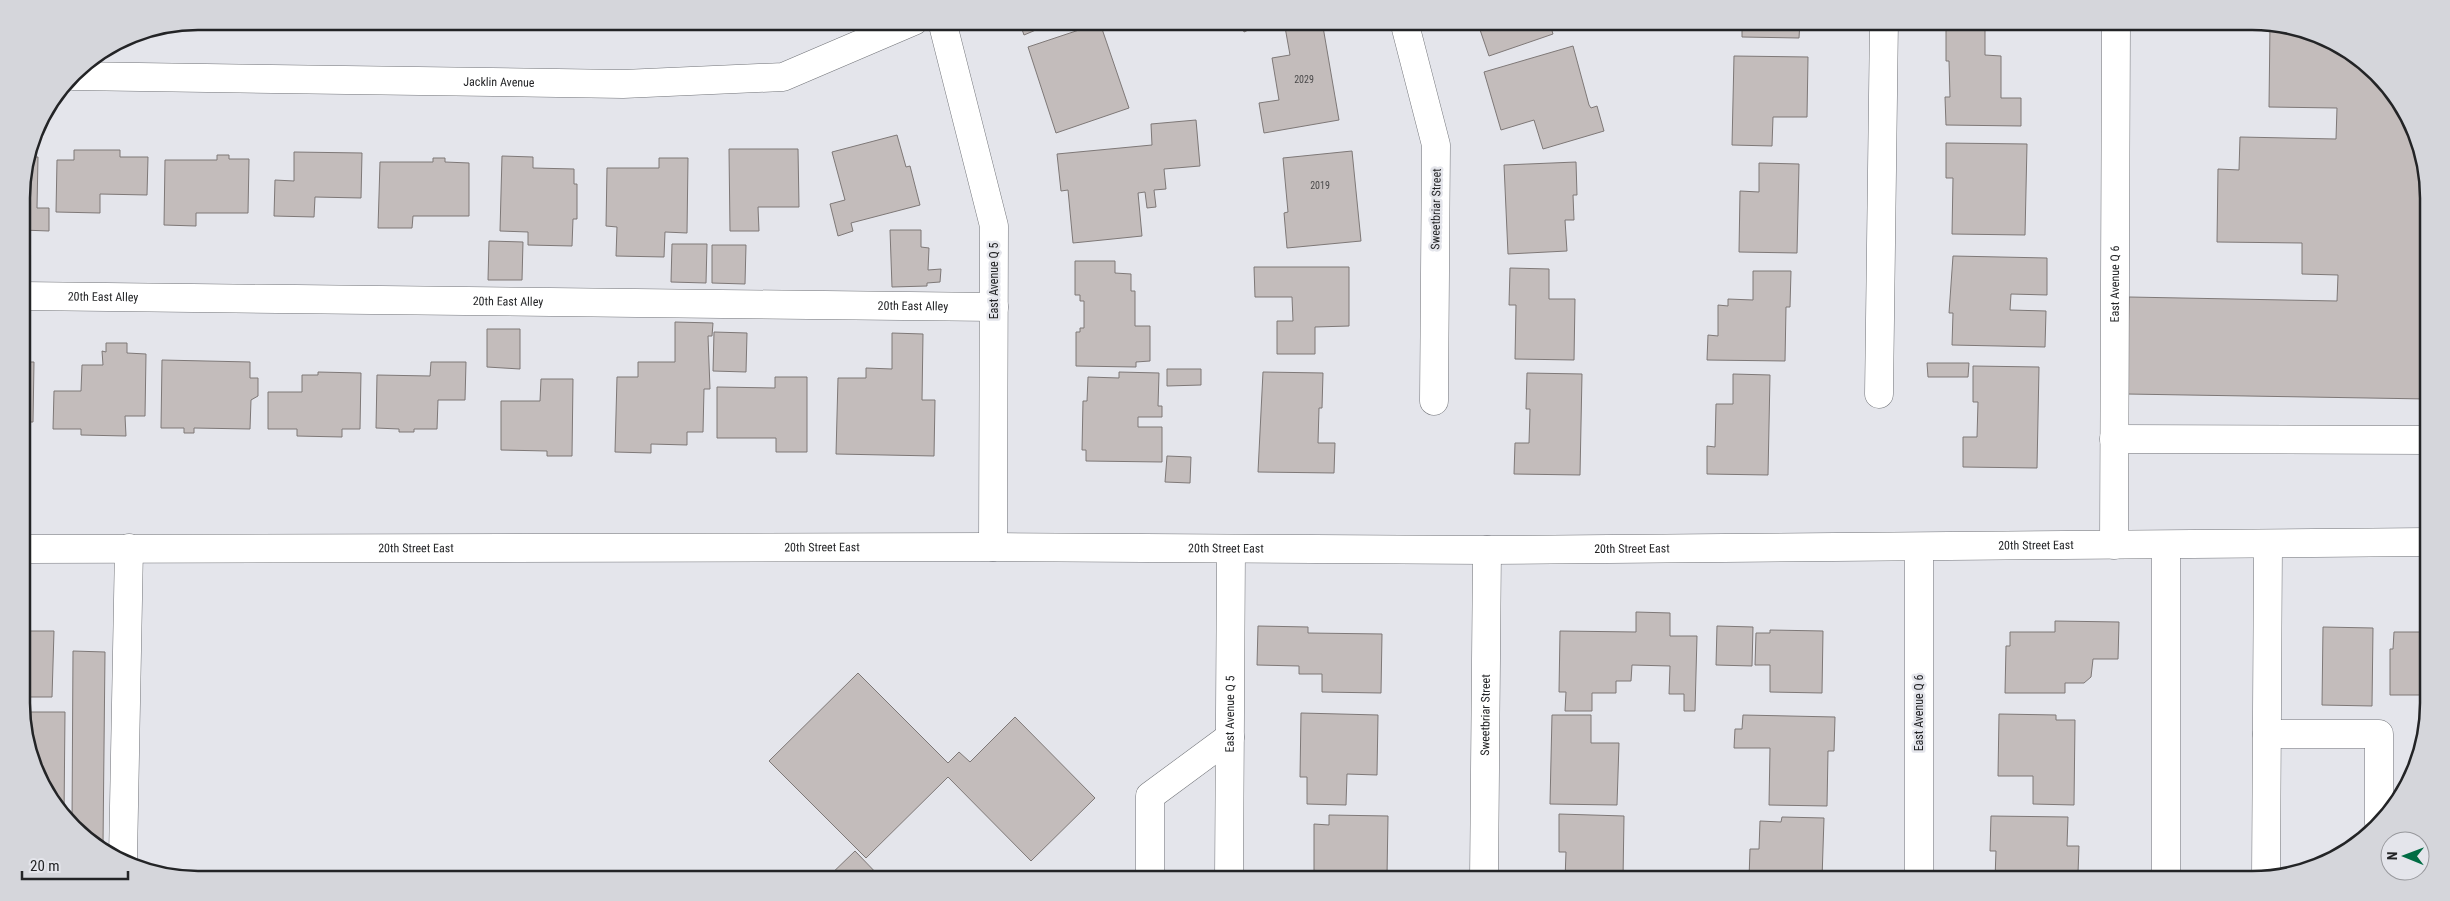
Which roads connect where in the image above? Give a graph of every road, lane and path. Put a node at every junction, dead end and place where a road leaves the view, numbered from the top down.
1 (893, 30) edge
2 (944, 30) edge
3 (1406, 30) edge
4 (1884, 30) edge
5 (2116, 30) edge
6 (82, 76) edge
7 (30, 296) edge
8 (994, 307) junction
9 (1879, 394) dead end
10 (1434, 401) dead end
11 (2114, 439) junction
12 (2420, 440) edge
13 (2420, 542) edge
14 (2268, 544) junction
15 (2166, 545) junction
16 (2114, 546) junction
17 (993, 547) junction
18 (129, 548) junction
19 (1919, 548) junction
20 (30, 549) edge
21 (1231, 549) junction
22 (1487, 550) junction
23 (2267, 734) junction
24 (1230, 737) junction
25 (2379, 813) edge
26 (124, 854) edge
27 (1150, 871) edge
28 (1229, 871) edge
29 (1484, 871) edge
30 (1919, 871) edge
31 (2166, 871) edge
32 (2266, 871) edge

1 - 6 street, Jacklin Avenue
2 - 8 street, East Avenue Q 5
3 - 10 street, Sweetbriar Street
4 - 9 street
5 - 11 street, East Avenue Q 6
7 - 8 street, 20th East Alley
8 - 17 street, East Avenue Q 5
11 - 12 street
11 - 16 street, East Avenue Q 6
13 - 14 street, 20th Street East
14 - 15 street, 20th Street East
14 - 23 street
15 - 16 street, 20th Street East
15 - 31 street
16 - 19 street, 20th Street East
17 - 18 street, 20th Street East
17 - 21 street, 20th Street East
18 - 20 street, 20th Street East
18 - 26 street
19 - 22 street, 20th Street East
19 - 30 street, East Avenue Q 6
21 - 22 street, 20th Street East
21 - 24 street, East Avenue Q 5
22 - 29 street, Sweetbriar Street
23 - 25 street
23 - 32 street
24 - 27 street
24 - 28 street, East Avenue Q 5

